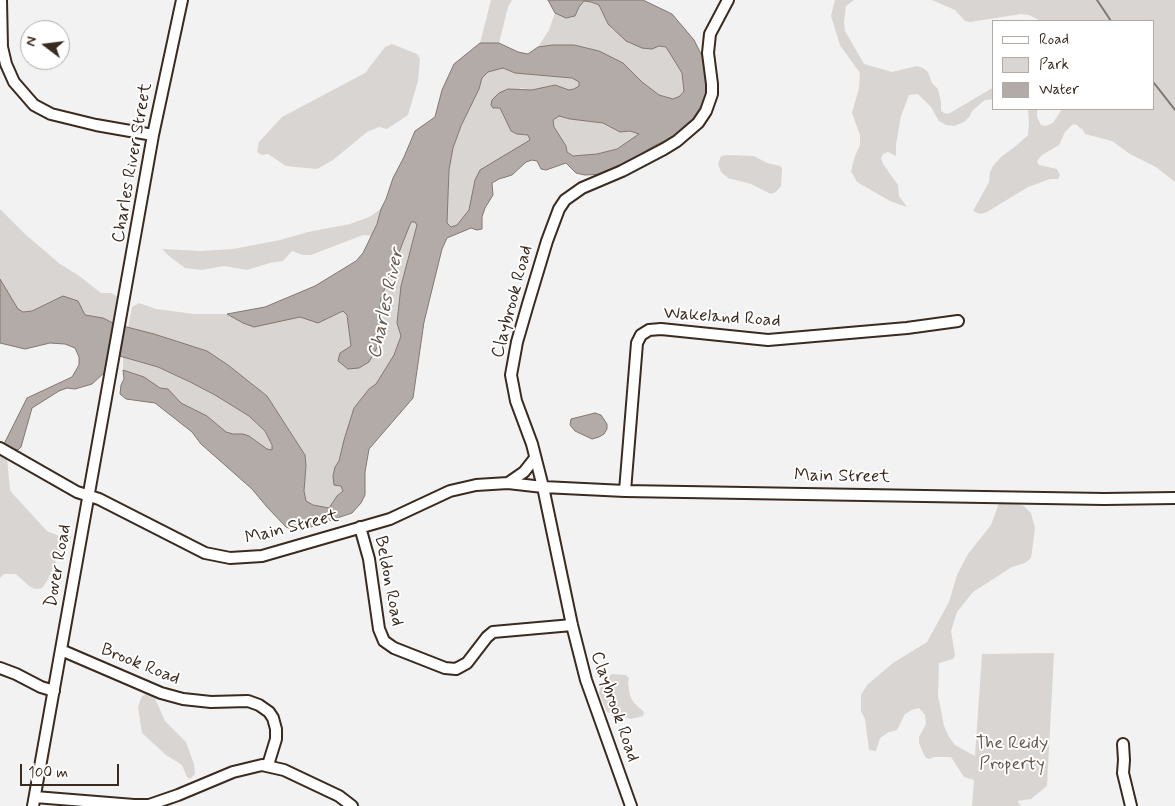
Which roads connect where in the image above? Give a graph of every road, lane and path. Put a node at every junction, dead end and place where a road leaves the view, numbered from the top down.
1 (1, 0) edge
2 (182, 0) edge
3 (728, 0) edge
4 (153, 135) junction
5 (958, 321) dead end
6 (118, 332) joint
7 (0, 448) edge
8 (535, 458) junction
9 (508, 483) junction
10 (543, 487) junction
11 (625, 491) junction
12 (88, 496) junction
13 (1175, 498) edge
14 (360, 527) junction
15 (572, 625) junction
16 (61, 650) junction
17 (0, 668) edge
18 (54, 691) junction
19 (1123, 744) dead end
20 (268, 765) junction
21 (34, 802) edge
22 (143, 806) edge
23 (352, 806) edge
24 (631, 806) edge
25 (1131, 806) edge

1 - 4 street
2 - 4 street, Charles River Street
3 - 8 street, Claybrook Road
4 - 6 street, Charles River Street
5 - 11 street, Wakeland Road
6 - 12 street, Dover Road
7 - 12 street, Main Street
8 - 9 street
8 - 10 street, Claybrook Road
9 - 10 street, Main Street
9 - 14 street, Main Street
10 - 11 street, Main Street
10 - 15 street, Claybrook Road
11 - 13 street, Main Street
12 - 14 street, Main Street
12 - 16 street, Dover Road
14 - 15 street, Beldon Road
15 - 24 street, Claybrook Road
16 - 18 street, Dover Road
16 - 20 street, Brook Road
17 - 18 street
18 - 21 street, Dover Road
19 - 25 street
20 - 22 street
20 - 23 street
21 - 22 street

